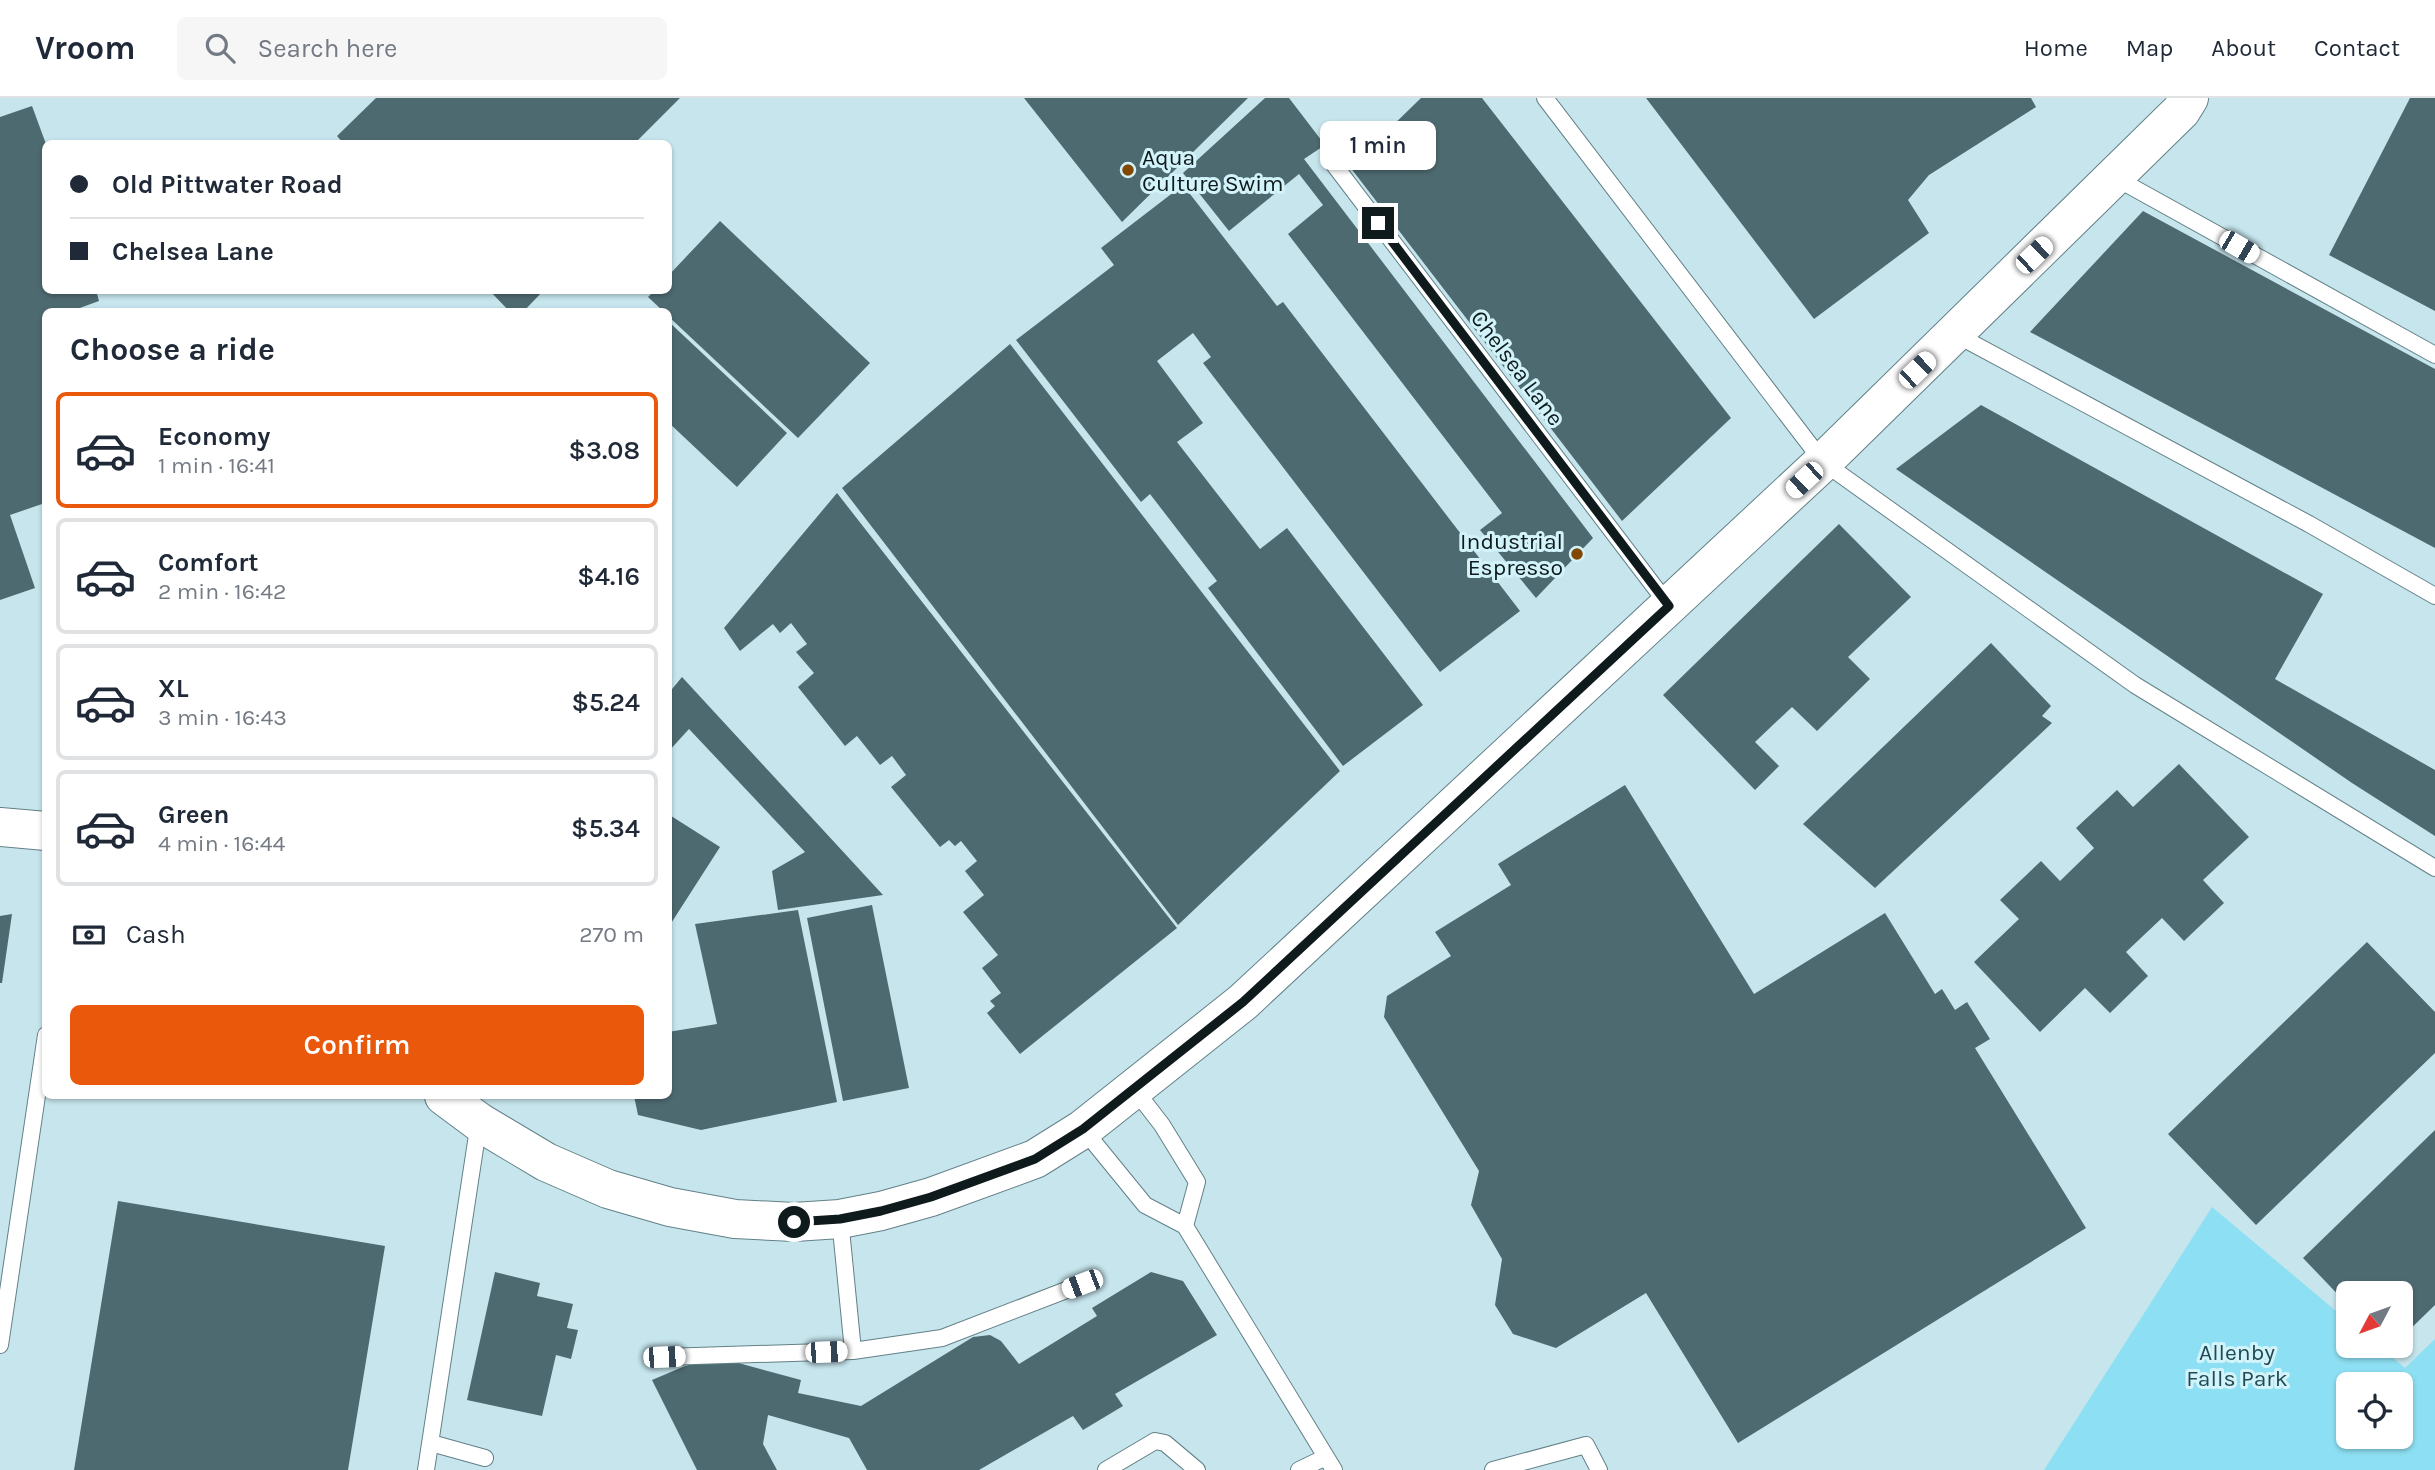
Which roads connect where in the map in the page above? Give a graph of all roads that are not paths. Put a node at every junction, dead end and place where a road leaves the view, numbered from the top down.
1 (1545, 98) edge
2 (2189, 98) edge
3 (1329, 158) dead end
4 (2114, 177) junction
5 (1954, 334) junction
6 (2435, 355) edge
7 (1824, 462) junction
8 (2435, 595) edge
9 (1669, 606) junction
10 (0, 827) edge
11 (42, 831) edge
12 (2435, 868) edge
13 (42, 1062) edge
14 (1135, 1090) junction
15 (448, 1099) edge
16 (478, 1122) junction
17 (1083, 1129) junction
18 (840, 1219) junction
19 (1185, 1226) junction
20 (1082, 1284) dead end
21 (0, 1345) edge
22 (853, 1351) junction
23 (664, 1357) dead end
24 (431, 1443) junction
25 (485, 1458) dead end
26 (1330, 1464) edge
27 (426, 1470) edge
28 (1106, 1470) edge
29 (1197, 1470) edge
30 (1299, 1470) edge
31 (1493, 1470) edge
32 (1598, 1470) edge

1 - 7 lane
2 - 4 street
3 - 9 lane, Chelsea Lane
4 - 5 street
4 - 6 lane
5 - 7 street
5 - 8 lane
7 - 9 street
7 - 12 lane
9 - 14 street
10 - 11 street
13 - 21 lane
14 - 17 street
14 - 19 lane
15 - 16 street
16 - 18 street
16 - 24 lane
17 - 18 street
17 - 19 lane
18 - 22 lane
19 - 26 lane
20 - 22 lane
22 - 23 lane
24 - 25 lane
24 - 27 lane
26 - 30 lane
28 - 29 lane
31 - 32 lane

